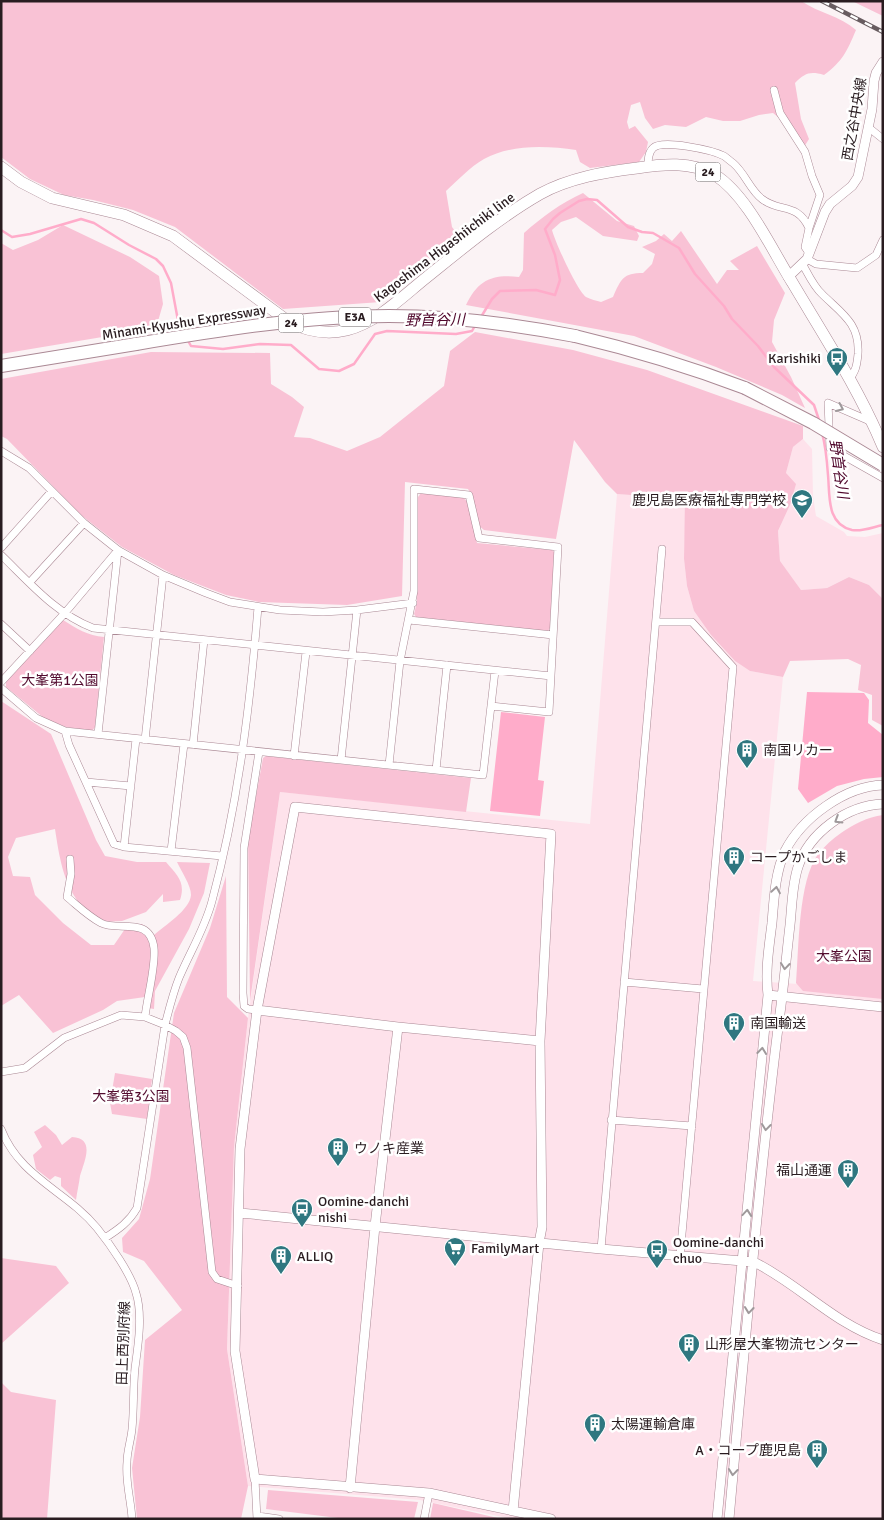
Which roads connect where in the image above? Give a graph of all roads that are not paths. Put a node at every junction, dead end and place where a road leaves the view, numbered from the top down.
1 (883, 62) edge
2 (774, 90) dead end
3 (868, 127) junction
4 (883, 140) edge
5 (1, 166) edge
6 (648, 166) junction
7 (809, 228) junction
8 (883, 240) edge
9 (806, 259) junction
10 (788, 277) junction
11 (1, 366) edge
12 (850, 379) junction
13 (872, 422) junction
14 (883, 446) edge
15 (1, 451) edge
16 (883, 465) edge
17 (883, 478) edge
18 (51, 492) junction
19 (84, 523) junction
20 (1, 548) edge
21 (662, 549) dead end
22 (118, 550) junction
23 (1, 555) edge
24 (163, 575) junction
25 (30, 582) junction
26 (413, 603) junction
27 (258, 607) junction
28 (357, 610) junction
29 (64, 614) junction
30 (409, 620) junction
31 (656, 622) junction
32 (1, 624) edge
33 (109, 631) junction
34 (553, 635) junction
35 (156, 636) junction
36 (204, 640) junction
37 (255, 646) junction
38 (30, 650) junction
39 (306, 652) junction
40 (353, 656) junction
41 (400, 661) junction
42 (447, 665) junction
43 (495, 671) junction
44 (551, 676) junction
45 (1, 682) edge
46 (1, 688) edge
47 (491, 706) junction
48 (64, 731) junction
49 (98, 734) junction
50 (136, 739) junction
51 (145, 740) junction
52 (184, 744) junction
53 (193, 745) junction
54 (244, 751) junction
55 (259, 752) junction
56 (294, 756) junction
57 (341, 760) junction
58 (389, 765) junction
59 (436, 770) junction
60 (86, 782) junction
61 (883, 785) edge
62 (131, 786) junction
63 (883, 804) edge
64 (124, 847) junction
65 (171, 852) junction
66 (222, 856) junction
67 (70, 859) dead end
68 (624, 982) junction
69 (703, 989) junction
70 (768, 995) junction
71 (782, 997) junction
72 (883, 1007) edge
73 (257, 1010) junction
74 (145, 1017) junction
75 (165, 1025) junction
76 (398, 1027) junction
77 (540, 1041) junction
78 (1, 1072) edge
79 (611, 1120) junction
80 (692, 1126) junction
81 (1, 1129) edge
82 (240, 1214) junction
83 (375, 1226) junction
84 (105, 1238) junction
85 (539, 1242) junction
86 (601, 1249) junction
87 (680, 1256) junction
88 (742, 1262) junction
89 (754, 1262) junction
90 (238, 1286) junction
91 (883, 1340) edge
92 (255, 1479) junction
93 (350, 1488) junction
94 (429, 1493) junction
95 (513, 1511) junction
96 (258, 1518) edge
97 (132, 1519) edge
98 (279, 1519) edge
99 (424, 1519) edge
100 (551, 1519) edge
101 (717, 1519) edge
102 (728, 1519) edge

1 - 3 street, 西之谷中央線
2 - 7 street
3 - 4 street
3 - 9 street, 西之谷中央線
5 - 6 main road, Kagoshima Higashiichiki line / 24
6 - 7 street
6 - 10 main road, Kagoshima Higashiichiki line / 24
7 - 9 street
8 - 9 street
9 - 10 street
9 - 12 street
10 - 12 main road, Kagoshima Higashiichiki line / 24
11 - 16 highway, Minami-Kyushu Expressway / E3A, bridge
12 - 13 main road, Kagoshima Higashiichiki line / 24
13 - 14 main road, Kagoshima Higashiichiki line / 24
17 -> 13 street
15 - 18 street
18 - 19 street
18 - 20 street
19 - 22 street
19 - 25 street
21 - 31 street
22 - 24 street
22 - 29 street
22 - 33 street
23 - 25 street
24 - 27 street
24 - 35 street
25 - 29 street
26 - 28 street
26 - 30 street
26 - 34 street
27 - 28 street
27 - 37 street
28 - 40 street
29 - 33 street
29 - 38 street
30 - 34 street
30 - 41 street
31 - 68 street
31 - 69 street
32 - 38 street
33 - 35 street
33 - 49 street
34 - 44 street
35 - 36 street
35 - 51 street
36 - 37 street
36 - 53 street
37 - 39 street
37 - 54 street
38 - 45 street
39 - 40 street
39 - 56 street
40 - 41 street
40 - 57 street
41 - 42 street
41 - 58 street
42 - 43 street
42 - 59 street
43 - 44 street
43 - 47 street
44 - 47 street
46 - 48 street
47 - 59 street
48 - 49 street
48 - 60 street
49 - 50 street
50 - 51 street
50 - 62 street
51 - 52 street
52 - 53 street
52 - 65 street
53 - 54 street
54 - 55 street
54 - 66 street
55 - 56 street
55 - 73 street
56 - 57 street
57 - 58 street
58 - 59 street
60 - 62 street
60 - 64 street
70 -> 61 street
62 - 64 street
63 -> 71 street
64 - 65 street
65 - 66 street
66 - 75 street
67 - 74 street
68 - 69 street
68 - 79 street
69 - 80 street
70 - 71 street
88 -> 70 street
71 - 72 street
71 -> 89 street
73 - 76 street
73 - 77 street
73 - 82 street
74 - 75 street
74 - 78 street
75 - 84 street
75 - 90 street
76 - 77 street
76 - 83 street
77 - 85 street
79 - 80 street
79 - 86 street
80 - 87 street
81 - 84 street, 田上西別府線
82 - 83 street
82 - 90 street
83 - 85 street
83 - 93 street
84 - 97 street, 田上西別府線
85 - 86 street
85 - 95 street
86 - 87 street
87 - 88 street
88 - 89 street
88 - 101 street
89 - 91 street
89 -> 102 street
90 - 92 street
92 - 93 street
92 - 96 street
93 - 94 street
94 - 95 street
94 - 99 street
95 - 100 street
96 - 98 street

